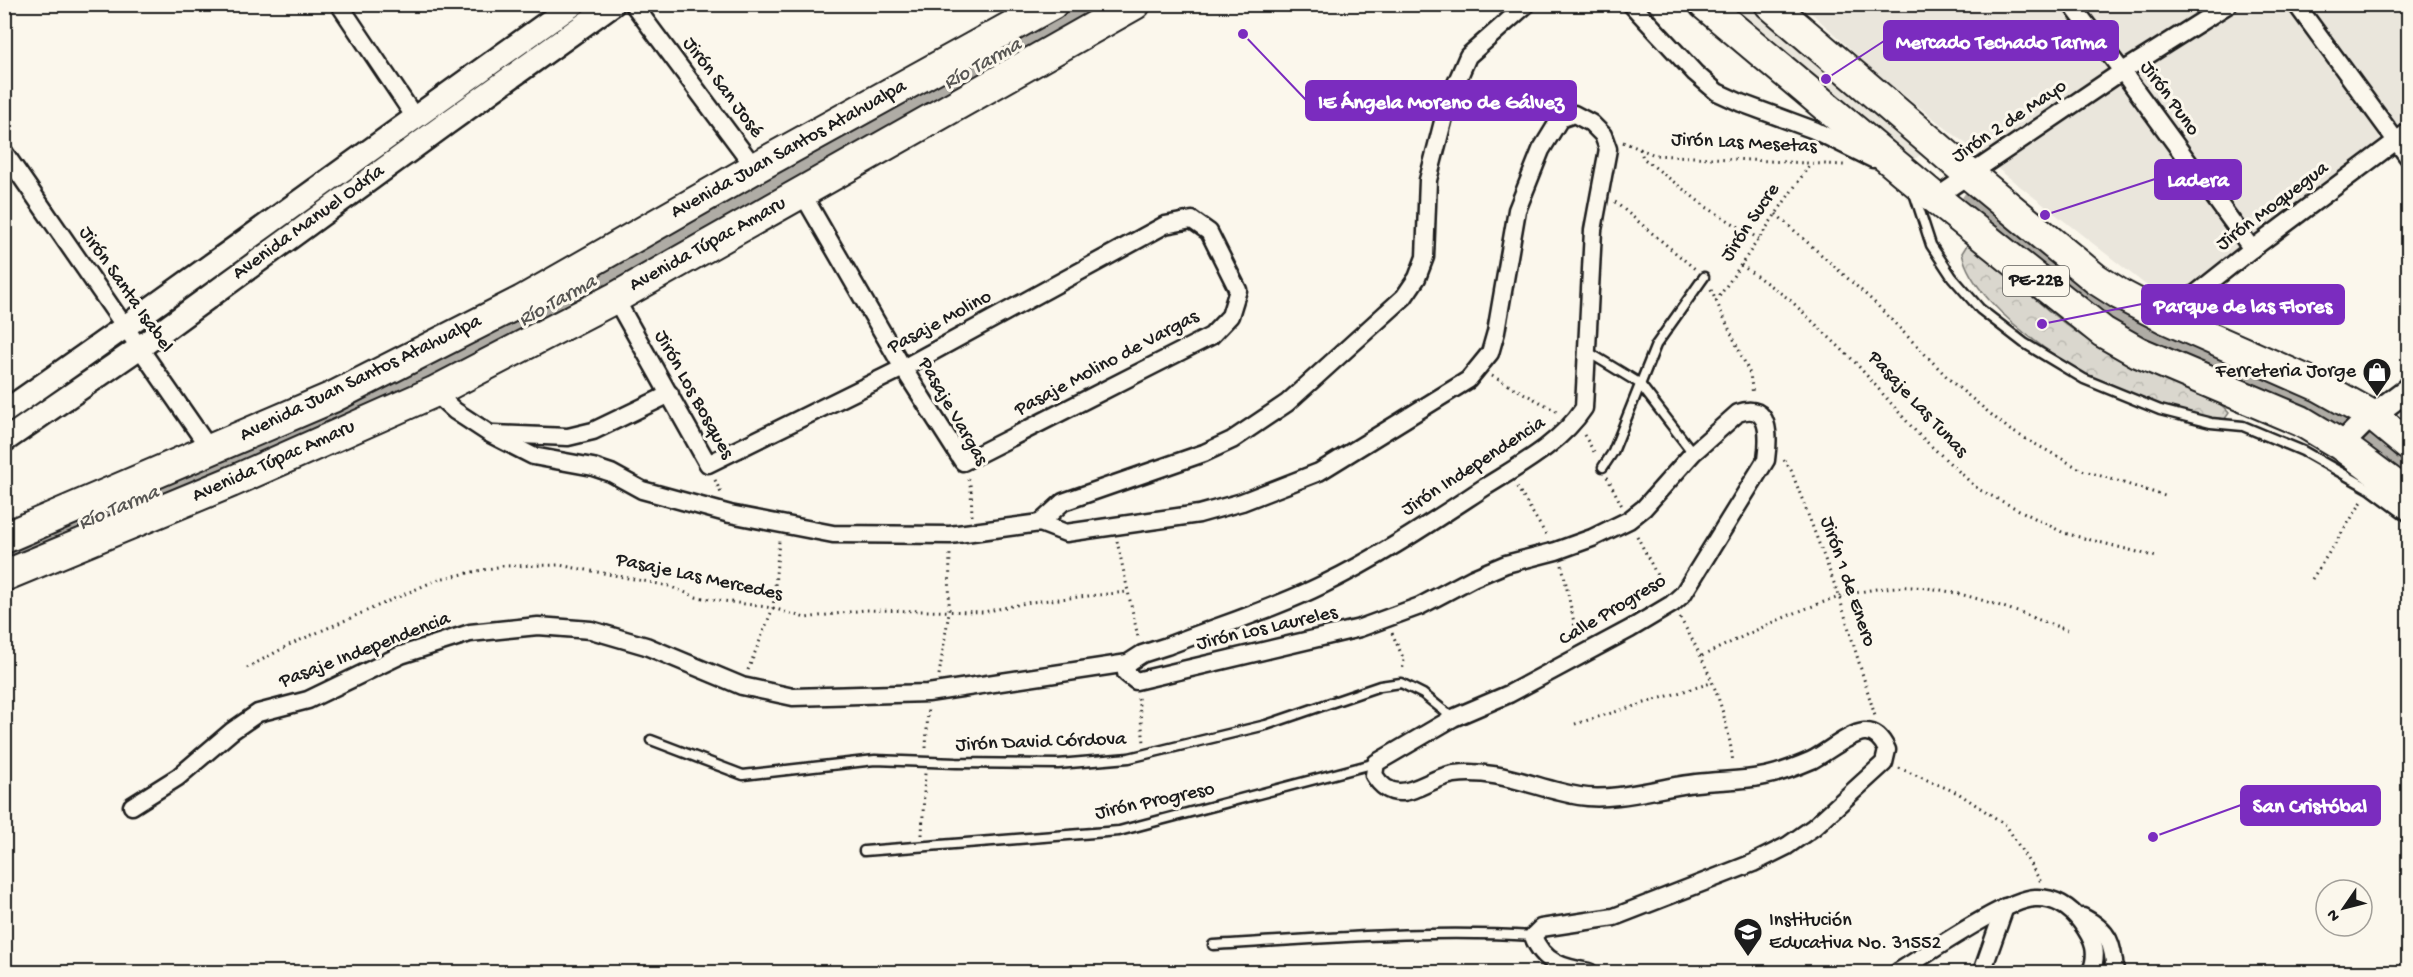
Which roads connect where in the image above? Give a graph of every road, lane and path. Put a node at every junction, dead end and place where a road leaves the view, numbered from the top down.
1 (339, 4) edge
2 (574, 4) edge
3 (613, 4) edge
4 (633, 4) edge
5 (1052, 4) edge
6 (1135, 4) edge
7 (1527, 4) edge
8 (1631, 4) edge
9 (1704, 4) edge
10 (1770, 4) edge
11 (2071, 4) edge
12 (2229, 4) edge
13 (2296, 4) edge
14 (588, 11) edge
15 (2122, 71) junction
16 (433, 103) junction
17 (414, 116) junction
18 (447, 123) junction
19 (391, 133) junction
20 (1603, 135) junction
21 (2403, 137) edge
22 (1640, 149) junction
23 (4, 152) edge
24 (405, 153) junction
25 (2409, 157) edge
26 (1811, 163) junction
27 (1844, 165) dead end
28 (755, 168) junction
29 (1970, 174) junction
30 (1909, 176) junction
31 (1600, 189) junction
32 (802, 193) junction
33 (1935, 198) junction
34 (1776, 214) junction
35 (1192, 220) joint
36 (1759, 239) junction
37 (2252, 249) junction
38 (1741, 265) junction
39 (1704, 277) junction
40 (615, 298) junction
41 (1716, 301) junction
42 (2165, 318) junction
43 (125, 328) junction
44 (139, 348) junction
45 (1588, 352) junction
46 (903, 368) junction
47 (1479, 368) junction
48 (1639, 382) junction
49 (2409, 389) edge
50 (434, 392) junction
51 (670, 394) junction
52 (1755, 411) junction
53 (4, 412) edge
54 (2369, 419) junction
55 (1575, 421) junction
56 (490, 434) junction
57 (1769, 439) junction
58 (4, 441) edge
59 (2344, 441) junction
60 (2409, 445) edge
61 (211, 451) junction
62 (1693, 453) junction
63 (963, 462) junction
64 (708, 464) junction
65 (1602, 467) junction
66 (1508, 472) junction
67 (2370, 489) junction
68 (2409, 495) edge
69 (2165, 496) dead end
70 (730, 514) junction
71 (2409, 517) edge
72 (1629, 520) junction
73 (1040, 523) junction
74 (780, 524) junction
75 (1114, 526) junction
76 (972, 533) junction
77 (950, 535) junction
78 (4, 538) edge
79 (1556, 551) junction
80 (2157, 557) dead end
81 (4, 576) edge
82 (2312, 579) dead end
83 (1127, 592) junction
84 (1839, 596) junction
85 (1672, 604) junction
86 (773, 608) junction
87 (949, 612) junction
88 (1386, 618) junction
89 (2067, 630) dead end
90 (1581, 656) junction
91 (1702, 656) junction
92 (1135, 658) junction
93 (247, 668) dead end
94 (1136, 681) junction
95 (1712, 682) junction
96 (1401, 683) junction
97 (742, 686) junction
98 (936, 692) junction
99 (1453, 718) junction
100 (1575, 724) dead end
101 (651, 740) dead end
102 (1882, 741) junction
103 (1145, 755) junction
104 (1377, 763) junction
105 (1884, 763) junction
106 (1735, 779) junction
107 (132, 806) dead end
108 (864, 852) dead end
109 (2052, 898) junction
110 (2005, 907) junction
111 (2075, 913) junction
112 (1533, 936) junction
113 (1213, 945) dead end
114 (1589, 972) edge
115 (1898, 972) edge
116 (1982, 972) edge
117 (2091, 972) edge
118 (2115, 972) edge

1 - 17 street
2 - 16 main road, Avenida Manuel Odría
3 - 14 main road, Avenida Manuel Odría
4 - 28 street, Jirón San José
5 - 28 highway, Avenida Juan Santos Atahualpa
6 - 32 highway, Avenida Túpac Amaru
7 - 73 street
8 - 30 street
9 - 30 highway, PE-22B
10 - 29 highway, PE-22B
11 - 15 street, Jirón Puno
12 - 15 street, Jirón 2 de Mayo
13 - 21 street
14 - 18 main road, Avenida Manuel Odría
15 - 29 street, Jirón 2 de Mayo
15 - 37 street, Jirón Puno
16 - 17 main road, Avenida Manuel Odría
16 - 18 main road
17 - 19 main road, Avenida Manuel Odría
18 - 24 main road, Avenida Manuel Odría
19 - 24 main road
19 - 43 main road, Avenida Manuel Odría
20 - 22 path, Jirón Las Mesetas
20 - 31 street, Jirón Independencia
20 - 47 street
21 - 25 street
21 - 37 street, Jirón Moquegua
22 - 26 path, Jirón Las Mesetas
22 - 36 path
23 - 43 street, Jirón Santa Isabel
24 - 44 main road, Avenida Manuel Odría
26 - 27 path, Jirón Las Mesetas
26 - 34 path, Jirón Sucre
28 - 61 highway, Avenida Juan Santos Atahualpa
29 - 33 street, Jirón 2 de Mayo
29 - 42 highway, PE-22B
30 - 33 highway, PE-22B
30 - 67 lane
31 - 39 path
31 - 45 street, Jirón Independencia
32 - 40 highway, Avenida Túpac Amaru
32 - 46 street, Pasaje Vargas
33 - 59 highway, PE-22B
34 - 36 path, Jirón Sucre
34 - 69 path
35 - 46 street, Pasaje Molino
35 - 63 street, Pasaje Molino de Vargas
36 - 38 path, Jirón Sucre
37 - 42 street, Jirón Moquegua
38 - 41 path, Jirón Sucre
38 - 80 path, Pasaje Las Tunas
39 - 41 path
39 - 48 lane
40 - 50 highway, Avenida Túpac Amaru
40 - 51 street, Jirón Los Bosques
41 - 52 path
42 - 54 highway, PE-22B
43 - 44 street, Jirón Santa Isabel
43 - 53 main road, Avenida Manuel Odría
44 - 58 main road, Avenida Manuel Odría
44 - 61 street, Jirón Santa Isabel
45 - 48 lane
45 - 55 street, Jirón Independencia
46 - 63 street, Pasaje Vargas
46 - 64 street, Pasaje Molino
47 - 55 path
47 - 75 street
48 - 62 lane
48 - 65 lane
49 - 54 main road
50 - 56 street
50 - 81 highway, Avenida Túpac Amaru
51 - 56 street
51 - 64 street, Jirón Los Bosques
52 - 57 street
52 - 62 street, Jirón Los Laureles
54 - 59 main road
54 - 60 highway, PE-22B
55 - 65 path
55 - 66 street, Jirón Independencia
56 - 70 street
57 - 84 path, Jirón 1 de Enero
57 - 85 street, Calle Progreso
59 - 68 highway, PE-22B
61 - 78 highway, Avenida Juan Santos Atahualpa
62 - 72 street, Jirón Los Laureles
63 - 76 path, Pasaje Vargas
64 - 70 path, Jirón Los Bosques
65 - 72 path
66 - 79 path
66 - 92 street, Jirón Independencia
67 - 71 lane
67 - 82 path
70 - 74 street
72 - 79 street, Jirón Los Laureles
72 - 85 path
73 - 75 street
73 - 76 street
74 - 77 street
74 - 86 path
75 - 83 path
76 - 77 street
77 - 87 path
79 - 88 street, Jirón Los Laureles
79 - 90 path
83 - 87 path, Pasaje Las Mercedes
83 - 92 path
84 - 89 path
84 - 91 path
84 - 102 path, Jirón 1 de Enero
85 - 90 street, Calle Progreso
85 - 91 path
86 - 87 path, Pasaje Las Mercedes
86 - 93 path, Pasaje Las Mercedes
86 - 97 path
87 - 98 path
88 - 94 street, Jirón Los Laureles
88 - 96 path
90 - 99 street, Calle Progreso
91 - 95 path
92 - 94 street
92 - 98 street
94 - 103 path
95 - 100 path
95 - 106 path
96 - 99 lane
96 - 103 lane, Jirón David Córdova
97 - 98 street
97 - 107 street, Pasaje Independencia
99 - 104 street, Calle Progreso
101 - 103 lane, Jirón David Córdova
102 - 105 street
102 - 106 street
104 - 106 street
104 - 108 lane, Jirón Progreso
105 - 109 path
105 - 112 street
109 - 110 street
109 - 111 street
110 - 115 street
110 - 116 street
111 - 117 street
111 - 118 street
112 - 113 lane
112 - 114 street

